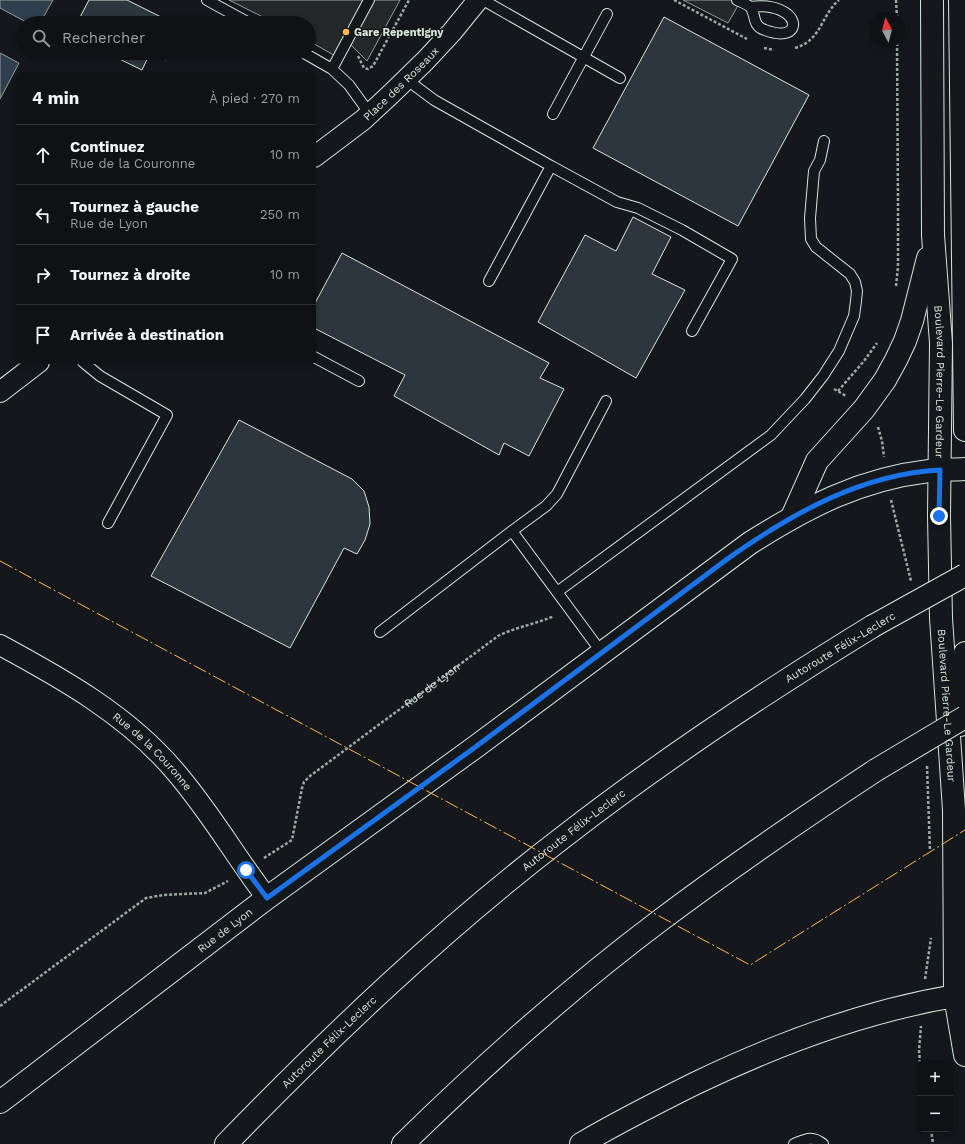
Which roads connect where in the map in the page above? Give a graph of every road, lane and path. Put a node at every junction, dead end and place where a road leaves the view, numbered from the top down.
1 (207, 0) edge
2 (369, 0) edge
3 (409, 0) edge
4 (478, 0) edge
5 (483, 0) edge
6 (737, 0) edge
7 (839, 0) edge
8 (896, 0) edge
9 (932, 0) edge
10 (960, 0) edge
11 (750, 7) dead end
12 (896, 12) edge
13 (606, 14) dead end
14 (236, 16) edge
15 (821, 28) dead end
16 (897, 48) edge
17 (352, 52) dead end
18 (583, 57) junction
19 (316, 60) edge
20 (332, 69) junction
21 (620, 78) dead end
22 (406, 79) junction
23 (370, 114) junction
24 (553, 114) dead end
25 (824, 141) dead end
26 (316, 155) edge
27 (551, 166) junction
28 (933, 235) junction
29 (489, 281) dead end
30 (896, 289) dead end
31 (692, 330) dead end
32 (879, 340) dead end
33 (316, 358) edge
34 (36, 364) edge
35 (85, 364) edge
36 (359, 381) dead end
37 (838, 391) dead end
38 (0, 392) edge
39 (606, 401) dead end
40 (877, 424) dead end
41 (965, 430) edge
42 (884, 457) dead end
43 (965, 469) edge
44 (940, 470) junction
45 (792, 517) junction
46 (108, 523) dead end
47 (512, 531) junction
48 (965, 574) edge
49 (557, 592) junction
50 (559, 614) dead end
51 (380, 632) dead end
52 (0, 645) edge
53 (602, 653) junction
54 (965, 653) edge
55 (965, 717) edge
56 (954, 810) junction
57 (292, 840) dead end
58 (210, 892) dead end
59 (267, 898) junction
60 (955, 996) junction
61 (0, 1006) edge
62 (920, 1042) dead end
63 (965, 1055) edge
64 (920, 1060) edge
65 (0, 1102) edge
66 (931, 1132) edge
67 (226, 1144) edge
68 (403, 1144) edge
69 (581, 1144) edge
70 (794, 1144) edge
71 (823, 1144) edge
72 (933, 1144) edge

1 - 14 lane
2 - 20 lane
3 - 17 path
4 - 22 street, Place des Roseaux
5 - 18 lane
6 - 11 lane
7 - 15 path
8 - 12 path
9 - 28 main road, Boulevard Pierre-Le Gardeur
10 - 41 main road
13 - 18 lane
16 - 30 path
18 - 21 lane
18 - 24 lane
19 - 20 lane
20 - 23 lane
22 - 23 street, Place des Roseaux
22 - 27 lane
23 - 26 street, Place des Roseaux
25 - 49 lane
27 - 29 lane
27 - 31 lane
28 - 44 main road, Boulevard Pierre-Le Gardeur
28 - 45 main road
32 - 37 path
33 - 36 lane
34 - 38 street
35 - 46 lane
39 - 47 lane
40 - 42 path
43 - 44 main road, Rue de Lyon
44 - 45 main road, Rue de Lyon
44 - 56 main road, Boulevard Pierre-Le Gardeur
45 - 53 main road, Rue de Lyon
47 - 49 lane
47 - 51 lane
48 - 67 main road, Autoroute Félix-Leclerc, bridge
49 - 53 lane
50 - 57 path, Rue de Lyon
52 - 59 street, Rue de la Couronne
53 - 59 main road, Rue de Lyon
54 - 56 main road, Boulevard Pierre-Le Gardeur
55 - 68 main road, bridge
56 - 60 main road, Boulevard Pierre-Le Gardeur
58 - 61 path
59 - 65 main road, Rue de Lyon
60 - 63 main road, Boulevard Pierre-Le Gardeur
60 - 69 main road
62 - 64 path
66 - 72 path
70 - 71 lane

